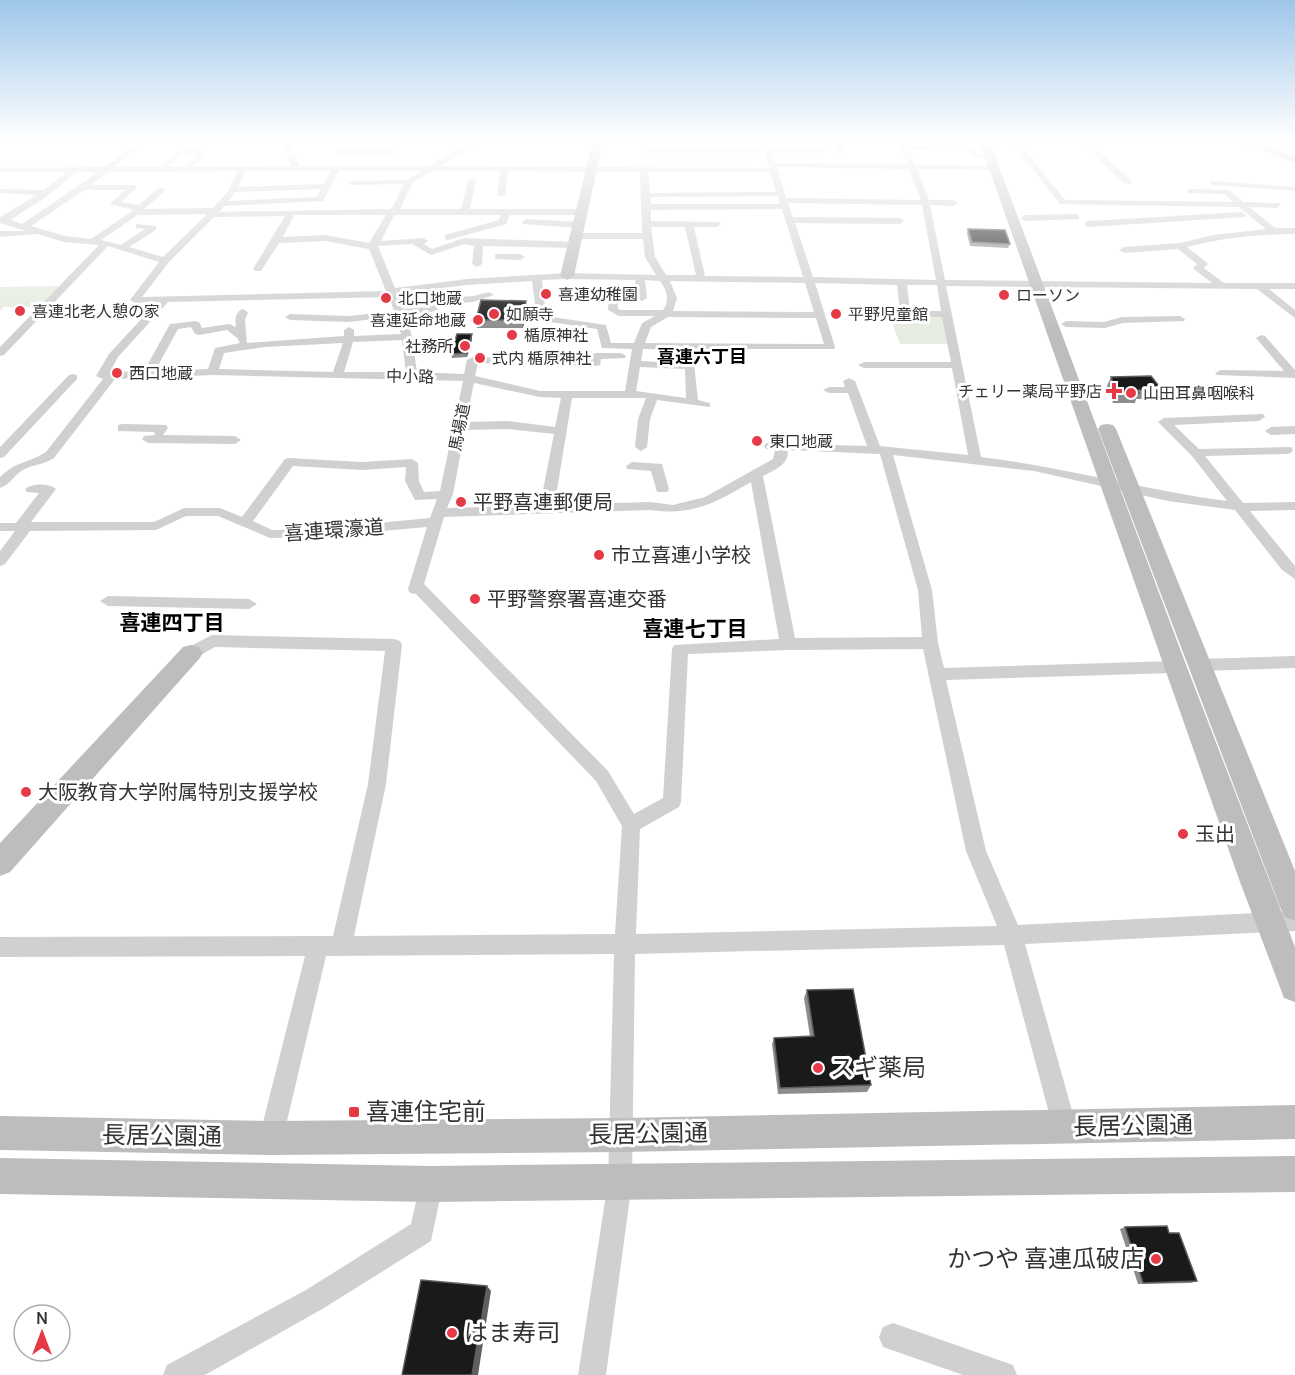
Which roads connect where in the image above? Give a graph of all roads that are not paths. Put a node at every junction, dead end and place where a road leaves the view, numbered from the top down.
1 (29, 204) edge
2 (58, 204) edge
3 (115, 204) edge
4 (145, 204) edge
5 (221, 204) edge
6 (398, 204) edge
7 (467, 204) edge
8 (585, 204) edge
9 (731, 204) edge
10 (785, 204) edge
11 (925, 204) edge
12 (1012, 204) edge
13 (1018, 204) edge
14 (1196, 204) edge
15 (1204, 204) edge
16 (1243, 205) junction
17 (1277, 206) dead end
18 (646, 207) joint
19 (695, 207) junction
20 (0, 208) edge
21 (22, 209) junction
22 (1069, 209) dead end
23 (138, 210) junction
24 (394, 211) junction
25 (465, 211) junction
26 (507, 211) junction
27 (291, 212) junction
28 (583, 212) junction
29 (212, 213) junction
30 (1023, 213) junction
31 (881, 215) dead end
32 (1255, 215) junction
33 (1221, 216) junction
34 (1076, 217) dead end
35 (2, 220) edge
36 (791, 220) junction
37 (809, 220) junction
38 (900, 220) dead end
39 (647, 221) junction
40 (526, 222) dead end
41 (689, 224) junction
42 (717, 224) dead end
43 (1088, 224) dead end
44 (445, 225) junction
45 (25, 226) junction
46 (139, 226) dead end
47 (1273, 231) junction
48 (1295, 231) edge
49 (43, 233) junction
50 (1261, 233) junction
51 (2, 235) edge
52 (577, 235) junction
53 (646, 236) junction
54 (277, 240) junction
55 (413, 241) junction
56 (92, 242) junction
57 (106, 243) junction
58 (479, 243) junction
59 (509, 244) junction
60 (373, 245) junction
61 (1180, 246) junction
62 (123, 247) junction
63 (1124, 250) dead end
64 (519, 256) dead end
65 (165, 261) junction
66 (477, 264) dead end
67 (626, 264) dead end
68 (258, 269) dead end
69 (567, 276) junction
70 (625, 276) junction
71 (640, 276) junction
72 (663, 277) junction
73 (537, 278) junction
74 (701, 278) junction
75 (808, 282) junction
76 (902, 282) junction
77 (940, 282) junction
78 (1044, 284) junction
79 (1221, 285) junction
80 (1258, 285) junction
81 (1295, 286) edge
82 (671, 288) junction
83 (394, 293) junction
84 (489, 295) dead end
85 (613, 296) dead end
86 (642, 298) dead end
87 (165, 300) junction
88 (243, 312) dead end
89 (400, 313) junction
90 (667, 314) junction
91 (866, 314) dead end
92 (905, 314) junction
93 (947, 314) junction
94 (819, 315) junction
95 (1295, 315) edge
96 (312, 316) junction
97 (290, 317) dead end
98 (349, 319) junction
99 (1180, 319) dead end
100 (1066, 324) junction
101 (407, 337) junction
102 (1261, 338) dead end
103 (349, 339) junction
104 (243, 340) junction
105 (308, 340) junction
106 (0, 353) edge
107 (637, 356) junction
108 (864, 365) dead end
109 (957, 365) junction
110 (213, 372) junction
111 (1221, 372) dead end
112 (148, 374) junction
113 (337, 375) junction
114 (412, 375) junction
115 (107, 376) junction
116 (73, 377) dead end
117 (1292, 377) edge
118 (469, 378) junction
119 (829, 390) dead end
120 (630, 394) junction
121 (567, 395) junction
122 (653, 396) junction
123 (692, 402) junction
124 (706, 405) dead end
125 (1259, 417) dead end
126 (459, 426) junction
127 (122, 428) dead end
128 (1295, 430) edge
129 (561, 431) junction
130 (1271, 431) dead end
131 (235, 440) dead end
132 (880, 449) junction
133 (1287, 450) dead end
134 (1196, 453) junction
135 (0, 454) edge
136 (975, 460) junction
137 (632, 466) dead end
138 (647, 467) junction
139 (756, 473) junction
140 (0, 484) edge
141 (1119, 484) junction
142 (32, 489) dead end
143 (662, 489) dead end
144 (550, 490) dead end
145 (446, 494) junction
146 (1295, 506) edge
147 (1241, 507) junction
148 (436, 517) junction
149 (245, 523) junction
150 (0, 526) edge
151 (23, 526) junction
152 (0, 561) edge
153 (1295, 574) edge
154 (108, 600) dead end
155 (249, 604) dead end
156 (930, 643) junction
157 (788, 644) junction
158 (191, 653) joint
159 (1295, 662) edge
160 (1174, 666) junction
161 (1201, 666) junction
162 (938, 674) junction
163 (631, 825) junction
164 (0, 863) edge
165 (1287, 917) edge
166 (1012, 936) junction
167 (625, 943) junction
168 (318, 946) junction
169 (340, 946) junction
170 (0, 947) edge
171 (1295, 987) edge
172 (1295, 1122) edge
173 (1065, 1128) junction
174 (0, 1133) edge
175 (623, 1135) junction
176 (271, 1138) junction
177 (1295, 1174) edge
178 (0, 1176) edge
179 (620, 1182) junction
180 (431, 1184) junction
181 (893, 1337) dead end
182 (177, 1375) edge
183 (592, 1375) edge
184 (1003, 1375) edge

1 - 21 street
2 - 45 street
3 - 23 street
4 - 23 street
5 - 29 street
6 - 24 street
7 - 25 street
8 - 28 street
9 - 19 street
10 - 36 street
11 - 77 street
12 - 78 street
13 - 30 street
14 - 33 street
15 - 16 street
16 - 17 street
16 - 32 street
18 - 19 street
18 - 39 street
19 - 39 street
20 - 21 street
21 - 35 street
22 - 30 street
23 - 29 street
23 - 56 street
24 - 27 street
24 - 44 street
24 - 60 street
25 - 26 street
25 - 44 street
26 - 28 street
26 - 44 street
27 - 29 street
27 - 54 street
28 - 52 street
29 - 65 street
30 - 34 street
30 - 78 street
31 - 37 street
32 - 33 street
32 - 47 street
33 - 43 street
33 - 50 street
35 - 45 street
36 - 37 street
36 - 75 street
37 - 38 street
39 - 41 street
39 - 53 street
40 - 52 street
41 - 42 street
41 - 74 street
44 - 55 street
45 - 49 street
46 - 62 street
47 - 48 street
47 - 50 street
49 - 51 street
49 - 56 street
50 - 61 street
52 - 53 street
52 - 59 street
52 - 69 street
53 - 72 street
54 - 60 street
54 - 68 street
55 - 58 street
55 - 60 street
56 - 57 street
57 - 62 street
57 - 106 street
58 - 59 street
58 - 66 street
59 - 64 street
60 - 83 street
61 - 63 street
61 - 79 street
62 - 65 street
65 - 87 street
67 - 70 street
69 - 70 street
69 - 73 street
70 - 71 street
71 - 72 street
71 - 86 street
72 - 74 street
72 - 82 street
73 - 83 street
73 - 107 street
74 - 75 street
75 - 76 street
75 - 82 street
75 - 94 street
76 - 77 street
76 - 92 street
77 - 78 street
77 - 93 street
78 - 79 street
78 - 100 street
78 - 141 street
79 - 80 street
80 - 81 street
80 - 95 street
82 - 90 street
83 - 87 street
83 - 89 street
84 - 89 street
85 - 90 street
87 - 115 street
88 - 104 street
89 - 98 street
89 - 101 street
90 - 94 street
90 - 107 street
91 - 92 street
92 - 93 street
93 - 109 street
94 - 107 street
96 - 97 street
96 - 98 street
96 - 105 street
98 - 103 street
99 - 100 street
100 - 141 street
101 - 103 street
101 - 114 street
102 - 117 street
103 - 105 street
103 - 113 street
104 - 105 street
104 - 110 street
104 - 112 street
107 - 118 street, 馬場道
107 - 120 street
107 - 123 street
108 - 109 street
109 - 136 street
110 - 112 street, 中小路
110 - 113 street, 中小路
111 - 117 street
112 - 115 street, 中小路
113 - 114 street, 中小路
114 - 118 street, 中小路
115 - 140 street
116 - 135 street
118 - 121 street, 中小路
118 - 126 street, 馬場道
119 - 132 street
120 - 121 street, 中小路
120 - 122 street, 中小路
121 - 129 street
122 - 123 street, 中小路
122 - 138 street
123 - 124 street, 中小路
125 - 134 street
126 - 129 street
126 - 145 street, 馬場道
127 - 131 street
128 - 130 street
129 - 144 street
132 - 136 street
132 - 139 street, 喜連環濠道
132 - 156 street
133 - 134 street
134 - 147 street
136 - 141 street
137 - 138 street
138 - 143 street
139 - 148 street, 喜連環濠道
139 - 157 street
141 - 147 street
141 - 160 street
141 - 161 street
142 - 151 street
145 - 148 street, 馬場道
145 - 149 street
146 - 147 street
147 - 153 street
148 - 149 street, 喜連環濠道
148 - 163 street, 馬場道
149 - 151 street, 喜連環濠道
150 - 151 street, 喜連環濠道
151 - 152 street
154 - 155 street
156 - 157 street
156 - 162 street
157 - 163 street
158 - 164 street
158 - 169 street
159 - 161 street
160 - 162 street
160 - 165 street
161 - 165 street
162 - 166 street
163 - 167 street
165 - 166 street
165 - 171 street
166 - 167 street
166 - 173 street
167 - 169 street
167 - 175 street
168 - 169 street
168 - 170 street
168 - 176 street
172 - 173 street, 長居公園通
173 - 175 street, 長居公園通
174 - 176 street, 長居公園通
175 - 176 street, 長居公園通
175 - 179 street
177 - 179 street, 長居公園通
178 - 180 street, 長居公園通
179 - 180 street, 長居公園通
179 - 183 street
180 - 182 street
181 - 184 street

